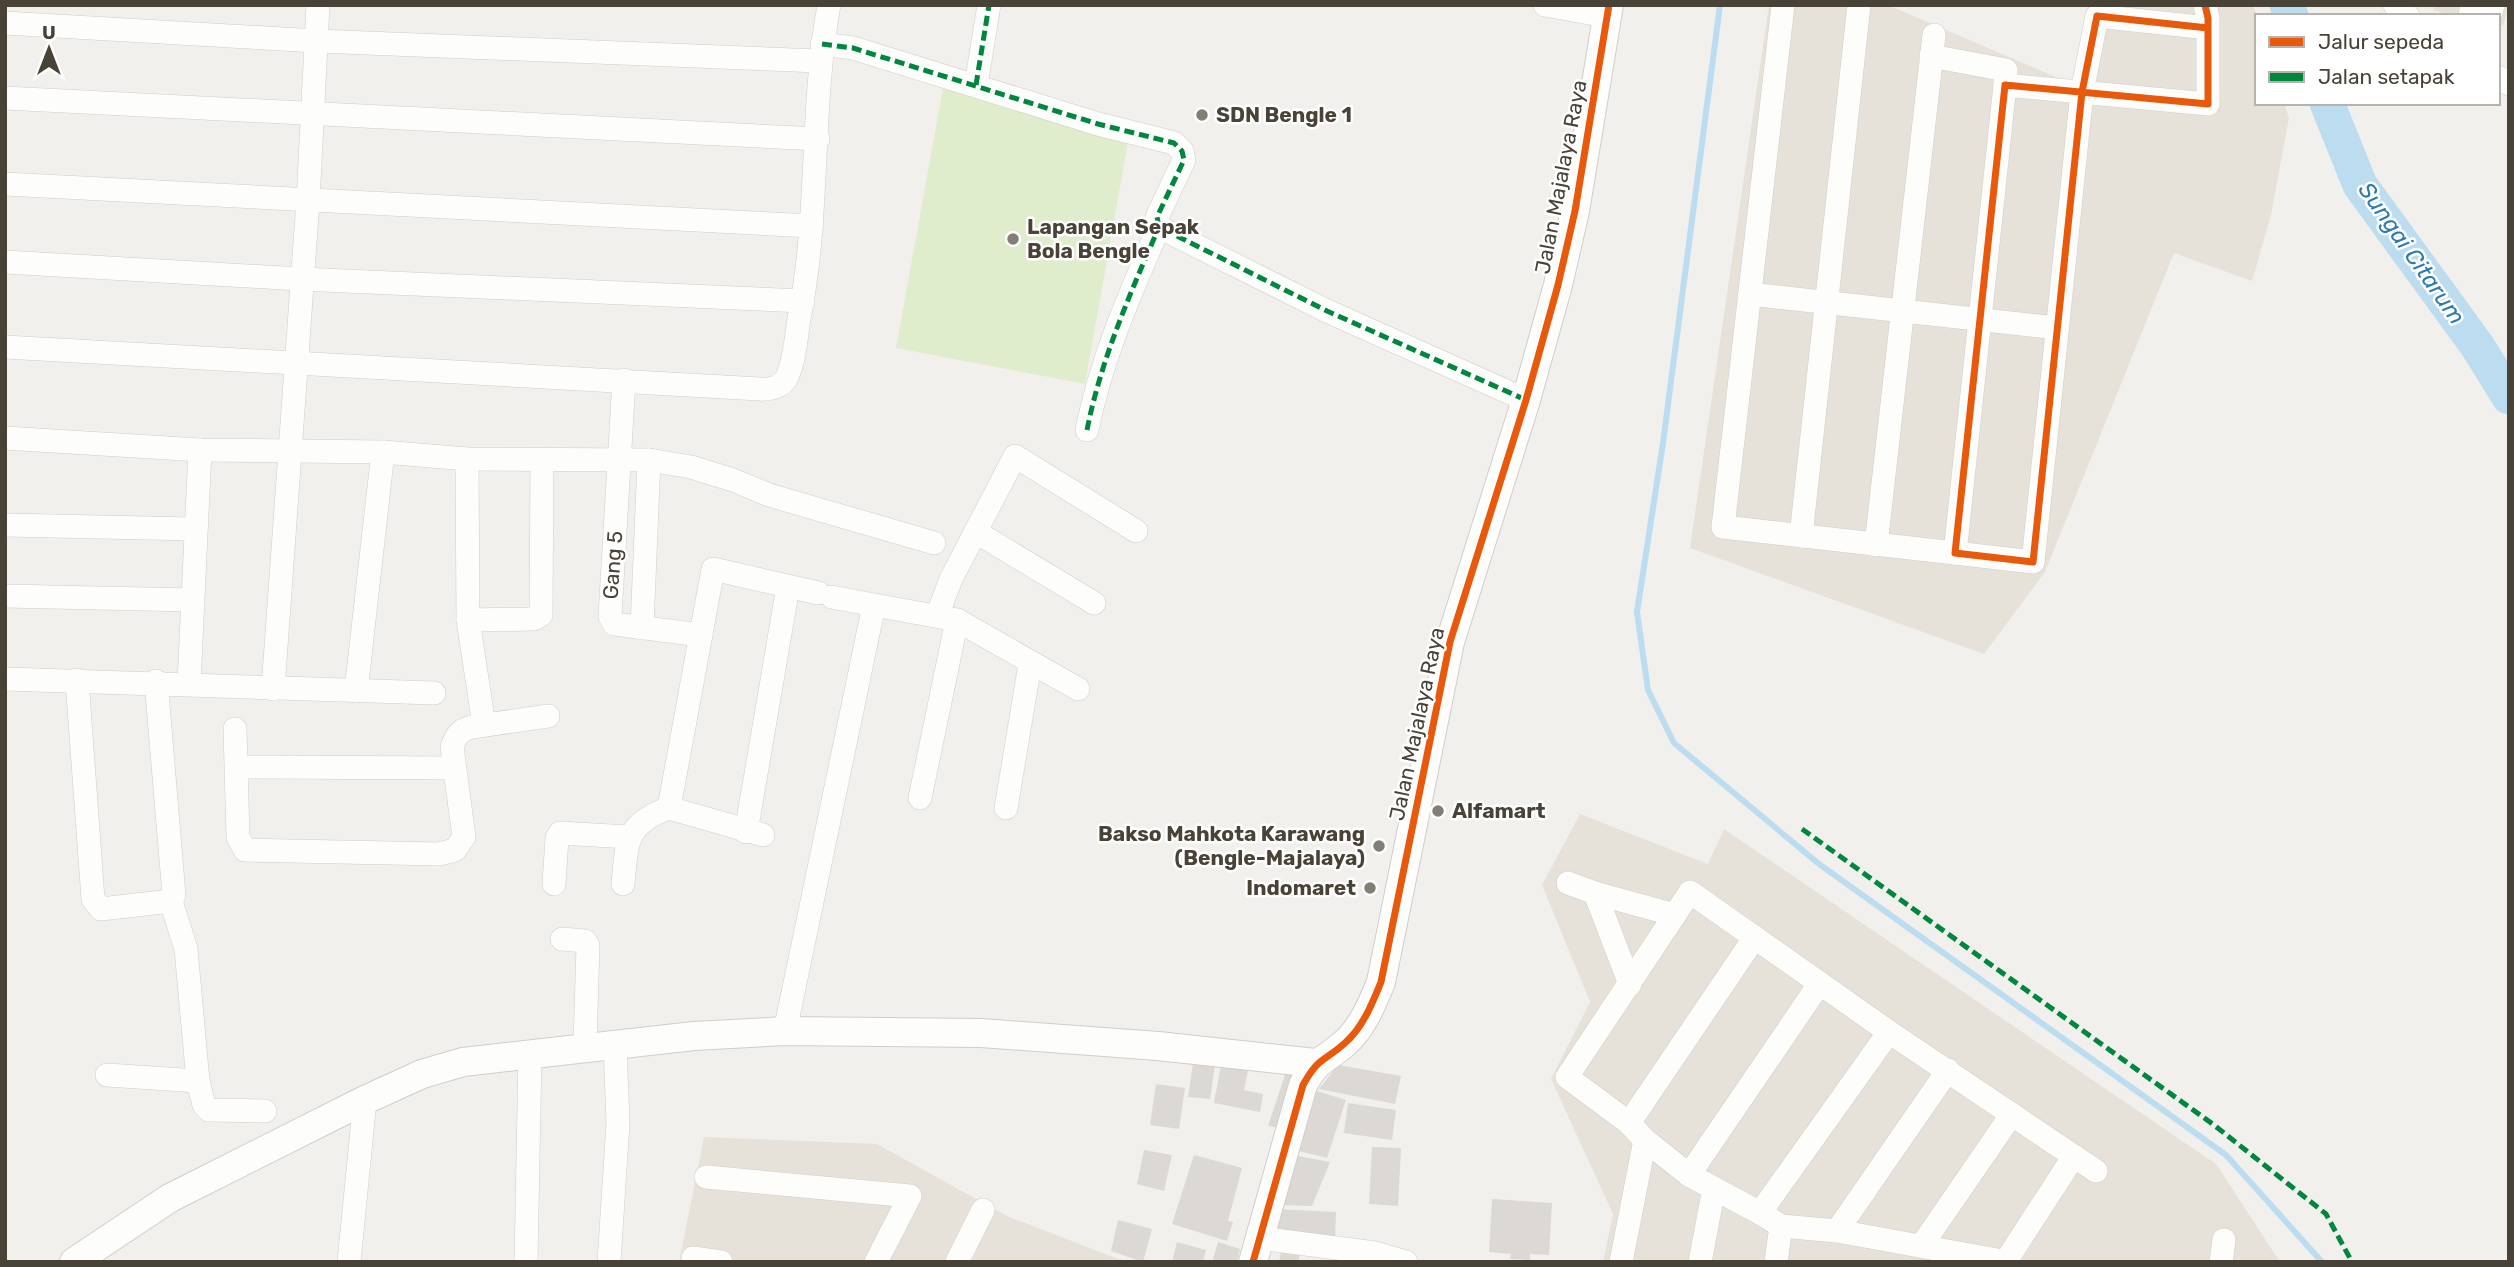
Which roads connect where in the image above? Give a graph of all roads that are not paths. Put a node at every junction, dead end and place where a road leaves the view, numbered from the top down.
1 (318, 5) edge
2 (829, 5) edge
3 (989, 5) edge
4 (1545, 5) edge
5 (1783, 5) edge
6 (1858, 5) edge
7 (1608, 11) edge
8 (2206, 16) edge
9 (5, 23) edge
10 (317, 41) junction
11 (820, 53) junction
12 (976, 85) junction
13 (2005, 85) junction
14 (2082, 92) junction
15 (5, 98) edge
16 (312, 114) junction
17 (818, 139) junction
18 (5, 184) edge
19 (308, 201) junction
20 (812, 226) junction
21 (1159, 228) junction
22 (5, 262) edge
23 (301, 279) junction
24 (1750, 295) junction
25 (803, 301) junction
26 (1826, 303) junction
27 (1902, 311) junction
28 (1980, 320) junction
29 (2057, 328) junction
30 (5, 347) edge
31 (295, 362) junction
32 (624, 380) junction
33 (1526, 400) junction
34 (1087, 430) dead end
35 (5, 438) edge
36 (200, 450) junction
37 (288, 450) junction
38 (383, 452) junction
39 (467, 459) junction
40 (620, 460) junction
41 (649, 460) junction
42 (542, 461) junction
43 (5, 525) edge
44 (194, 529) junction
45 (1136, 531) dead end
46 (976, 532) junction
47 (1801, 536) junction
48 (934, 543) dead end
49 (1876, 545) junction
50 (1955, 553) junction
51 (788, 587) junction
52 (5, 596) edge
53 (191, 600) junction
54 (1094, 603) dead end
55 (874, 605) junction
56 (947, 618) junction
57 (468, 620) junction
58 (642, 628) junction
59 (701, 635) junction
60 (1030, 664) junction
61 (5, 678) edge
62 (78, 680) junction
63 (156, 681) junction
64 (189, 683) junction
65 (273, 689) junction
66 (1078, 689) dead end
67 (356, 691) junction
68 (434, 693) dead end
69 (548, 716) dead end
70 (484, 725) junction
71 (235, 729) dead end
72 (237, 767) junction
73 (454, 768) junction
74 (920, 798) dead end
75 (669, 808) junction
76 (1006, 808) dead end
77 (628, 837) junction
78 (1568, 883) dead end
79 (554, 884) dead end
80 (623, 884) dead end
81 (1595, 893) junction
82 (171, 901) junction
83 (1675, 915) junction
84 (1755, 937) junction
85 (562, 939) dead end
86 (1820, 983) junction
87 (1630, 984) junction
88 (785, 1031) junction
89 (1889, 1031) junction
90 (615, 1044) junction
91 (585, 1047) junction
92 (530, 1055) junction
93 (1315, 1063) junction
94 (1948, 1070) junction
95 (107, 1075) dead end
96 (198, 1081) junction
97 (365, 1100) junction
98 (265, 1111) dead end
99 (2012, 1114) junction
100 (1629, 1123) junction
101 (1646, 1140) junction
102 (2074, 1156) junction
103 (2096, 1171) dead end
104 (1689, 1175) junction
105 (706, 1177) dead end
106 (1714, 1188) junction
107 (983, 1210) dead end
108 (1760, 1213) junction
109 (1782, 1226) junction
110 (1837, 1231) junction
111 (1922, 1245) junction
112 (1256, 1250) edge
113 (694, 1258) dead end
114 (74, 1262) edge
115 (349, 1262) edge
116 (526, 1262) edge
117 (609, 1262) edge
118 (720, 1262) edge
119 (876, 1262) edge
120 (957, 1262) edge
121 (1406, 1262) edge
122 (1621, 1262) edge
123 (1700, 1262) edge
124 (1776, 1262) edge
125 (2007, 1262) edge

1 - 10 street
2 - 11 street
3 - 12 street
4 - 7 street
5 - 24 street
6 - 26 street
7 - 33 street, Jalan Majalaya Raya
8 - 14 street
8 - 14 street
9 - 10 street
10 - 11 street
10 - 16 street
11 - 12 street
11 - 17 street
12 - 21 street
13 - 14 street
13 - 27 street
13 - 28 street
14 - 29 street
15 - 16 street
16 - 17 street
16 - 19 street
17 - 20 street
18 - 19 street
19 - 20 street
19 - 23 street
20 - 25 street
21 - 33 street
21 - 34 street
22 - 23 street
23 - 25 street
23 - 31 street
24 - 26 street
24 - 47 street
25 - 32 street
26 - 27 street
26 - 47 street
27 - 28 street
27 - 49 street
28 - 29 street
28 - 50 street
29 - 50 street
30 - 31 street
31 - 32 street
31 - 37 street
32 - 40 street
33 - 93 street, Jalan Majalaya Raya
35 - 36 street
36 - 37 street
36 - 44 street
37 - 38 street
37 - 65 street
38 - 39 street
38 - 67 street
39 - 42 street
39 - 57 street
40 - 41 street
40 - 42 street
40 - 58 street, Gang 5
41 - 48 street
41 - 58 street
42 - 57 street
43 - 44 street
44 - 53 street
45 - 46 street
46 - 54 street
46 - 56 street
47 - 49 street
49 - 50 street
51 - 55 street
51 - 59 street
51 - 75 street
52 - 53 street
53 - 64 street
55 - 56 street
55 - 88 street
56 - 60 street
56 - 74 street
57 - 70 street
58 - 59 street, Gang 5
59 - 75 street
60 - 66 street
60 - 76 street
61 - 62 street
62 - 63 street
62 - 82 street
63 - 64 street
63 - 82 street
64 - 65 street
65 - 67 street
67 - 68 street
69 - 70 street
70 - 73 street
71 - 72 street
72 - 73 street
72 - 73 street
75 - 77 street
77 - 79 street
77 - 80 street
78 - 81 street
81 - 83 street
81 - 87 street
82 - 96 street
83 - 84 street
83 - 87 street
84 - 86 street
84 - 100 street
85 - 91 street
86 - 89 street
86 - 104 street
87 - 100 street
88 - 90 street
88 - 93 street
89 - 94 street
89 - 108 street
90 - 91 street
90 - 117 street
91 - 92 street
92 - 97 street
92 - 116 street
93 - 112 street
94 - 99 street
94 - 110 street
95 - 96 street
96 - 98 street
97 - 114 street
97 - 115 street
99 - 102 street
99 - 111 street
100 - 101 street
101 - 104 street
101 - 122 street
102 - 103 street
102 - 125 street
104 - 106 street
105 - 119 street
106 - 108 street
106 - 123 street
107 - 120 street
108 - 109 street
109 - 110 street
109 - 124 street
110 - 111 street
111 - 125 street
112 - 121 street
113 - 118 street

